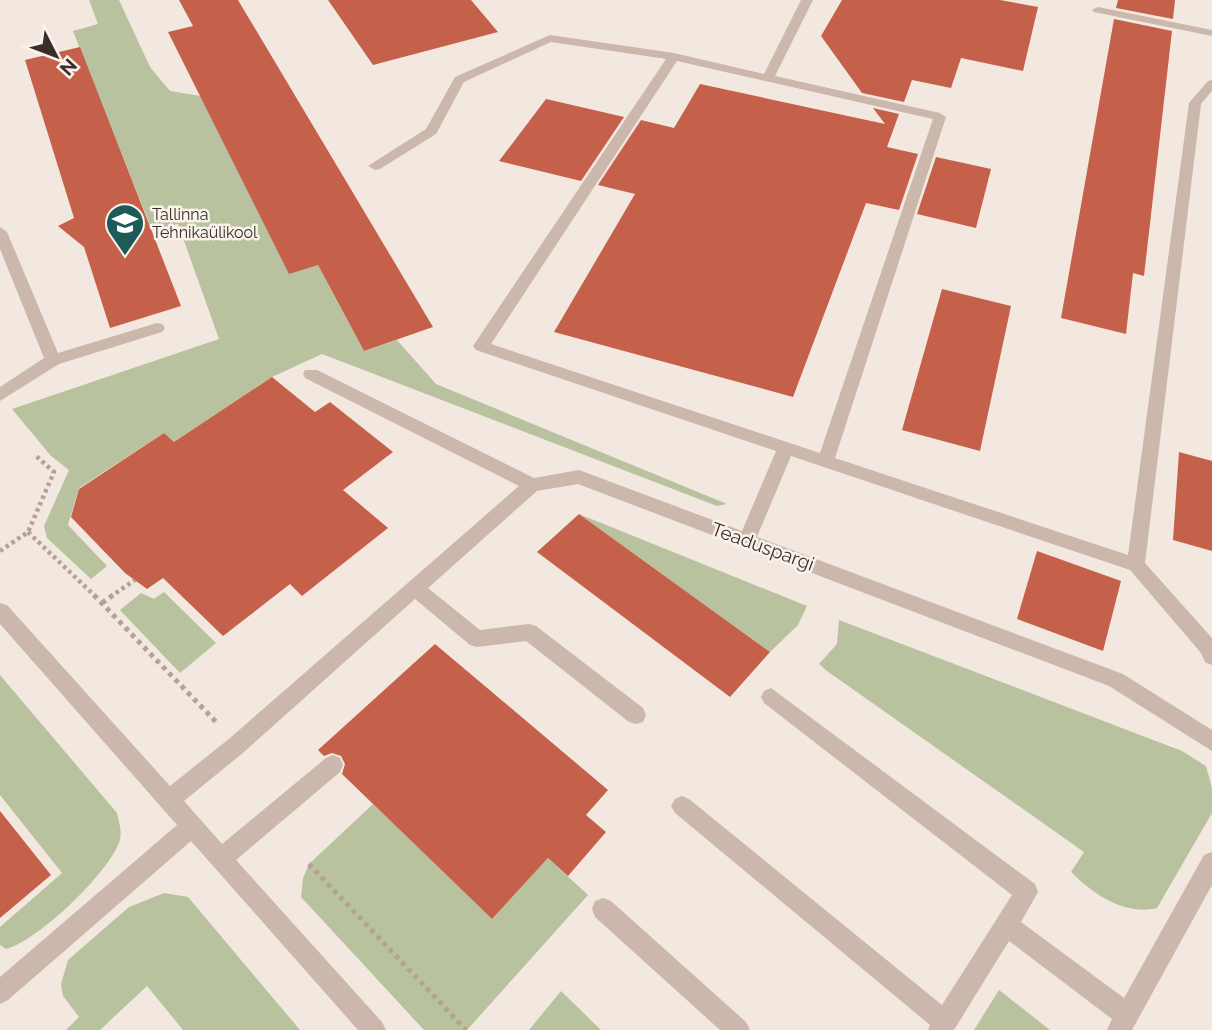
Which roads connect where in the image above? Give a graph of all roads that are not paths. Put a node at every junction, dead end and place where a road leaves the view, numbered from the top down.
1 (807, 0) edge
2 (1098, 10) dead end
3 (1212, 33) edge
4 (674, 57) junction
5 (769, 76) junction
6 (1212, 84) edge
7 (375, 166) dead end
8 (0, 232) edge
9 (157, 328) dead end
10 (53, 360) junction
11 (311, 374) dead end
12 (0, 395) edge
13 (786, 448) junction
14 (826, 461) junction
15 (532, 485) junction
16 (747, 540) junction
17 (1136, 565) junction
18 (415, 588) junction
19 (0, 611) edge
20 (1212, 656) edge
21 (771, 697) dead end
22 (636, 715) dead end
23 (1212, 741) edge
24 (333, 765) dead end
25 (169, 800) junction
26 (682, 806) dead end
27 (191, 827) junction
28 (220, 859) junction
29 (1212, 863) edge
30 (603, 909) dead end
31 (1006, 925) junction
32 (0, 992) edge
33 (1123, 1023) edge
34 (943, 1026) edge
35 (373, 1030) edge
36 (738, 1030) edge

1 - 5 lane
2 - 3 lane
4 - 5 lane
4 - 7 lane
4 - 13 lane
5 - 14 lane
6 - 17 lane
8 - 10 lane
9 - 10 lane
10 - 12 lane
11 - 15 lane
13 - 14 lane
13 - 16 lane
14 - 17 lane
15 - 16 lane, Teaduspargi
15 - 18 lane
16 - 23 lane, Teaduspargi
17 - 20 lane
18 - 22 lane
18 - 25 lane
19 - 25 lane
21 - 31 lane
24 - 28 lane
25 - 27 lane
26 - 34 lane
27 - 28 lane
27 - 32 lane
28 - 35 lane
29 - 33 lane
30 - 36 lane
31 - 33 lane
31 - 34 lane

